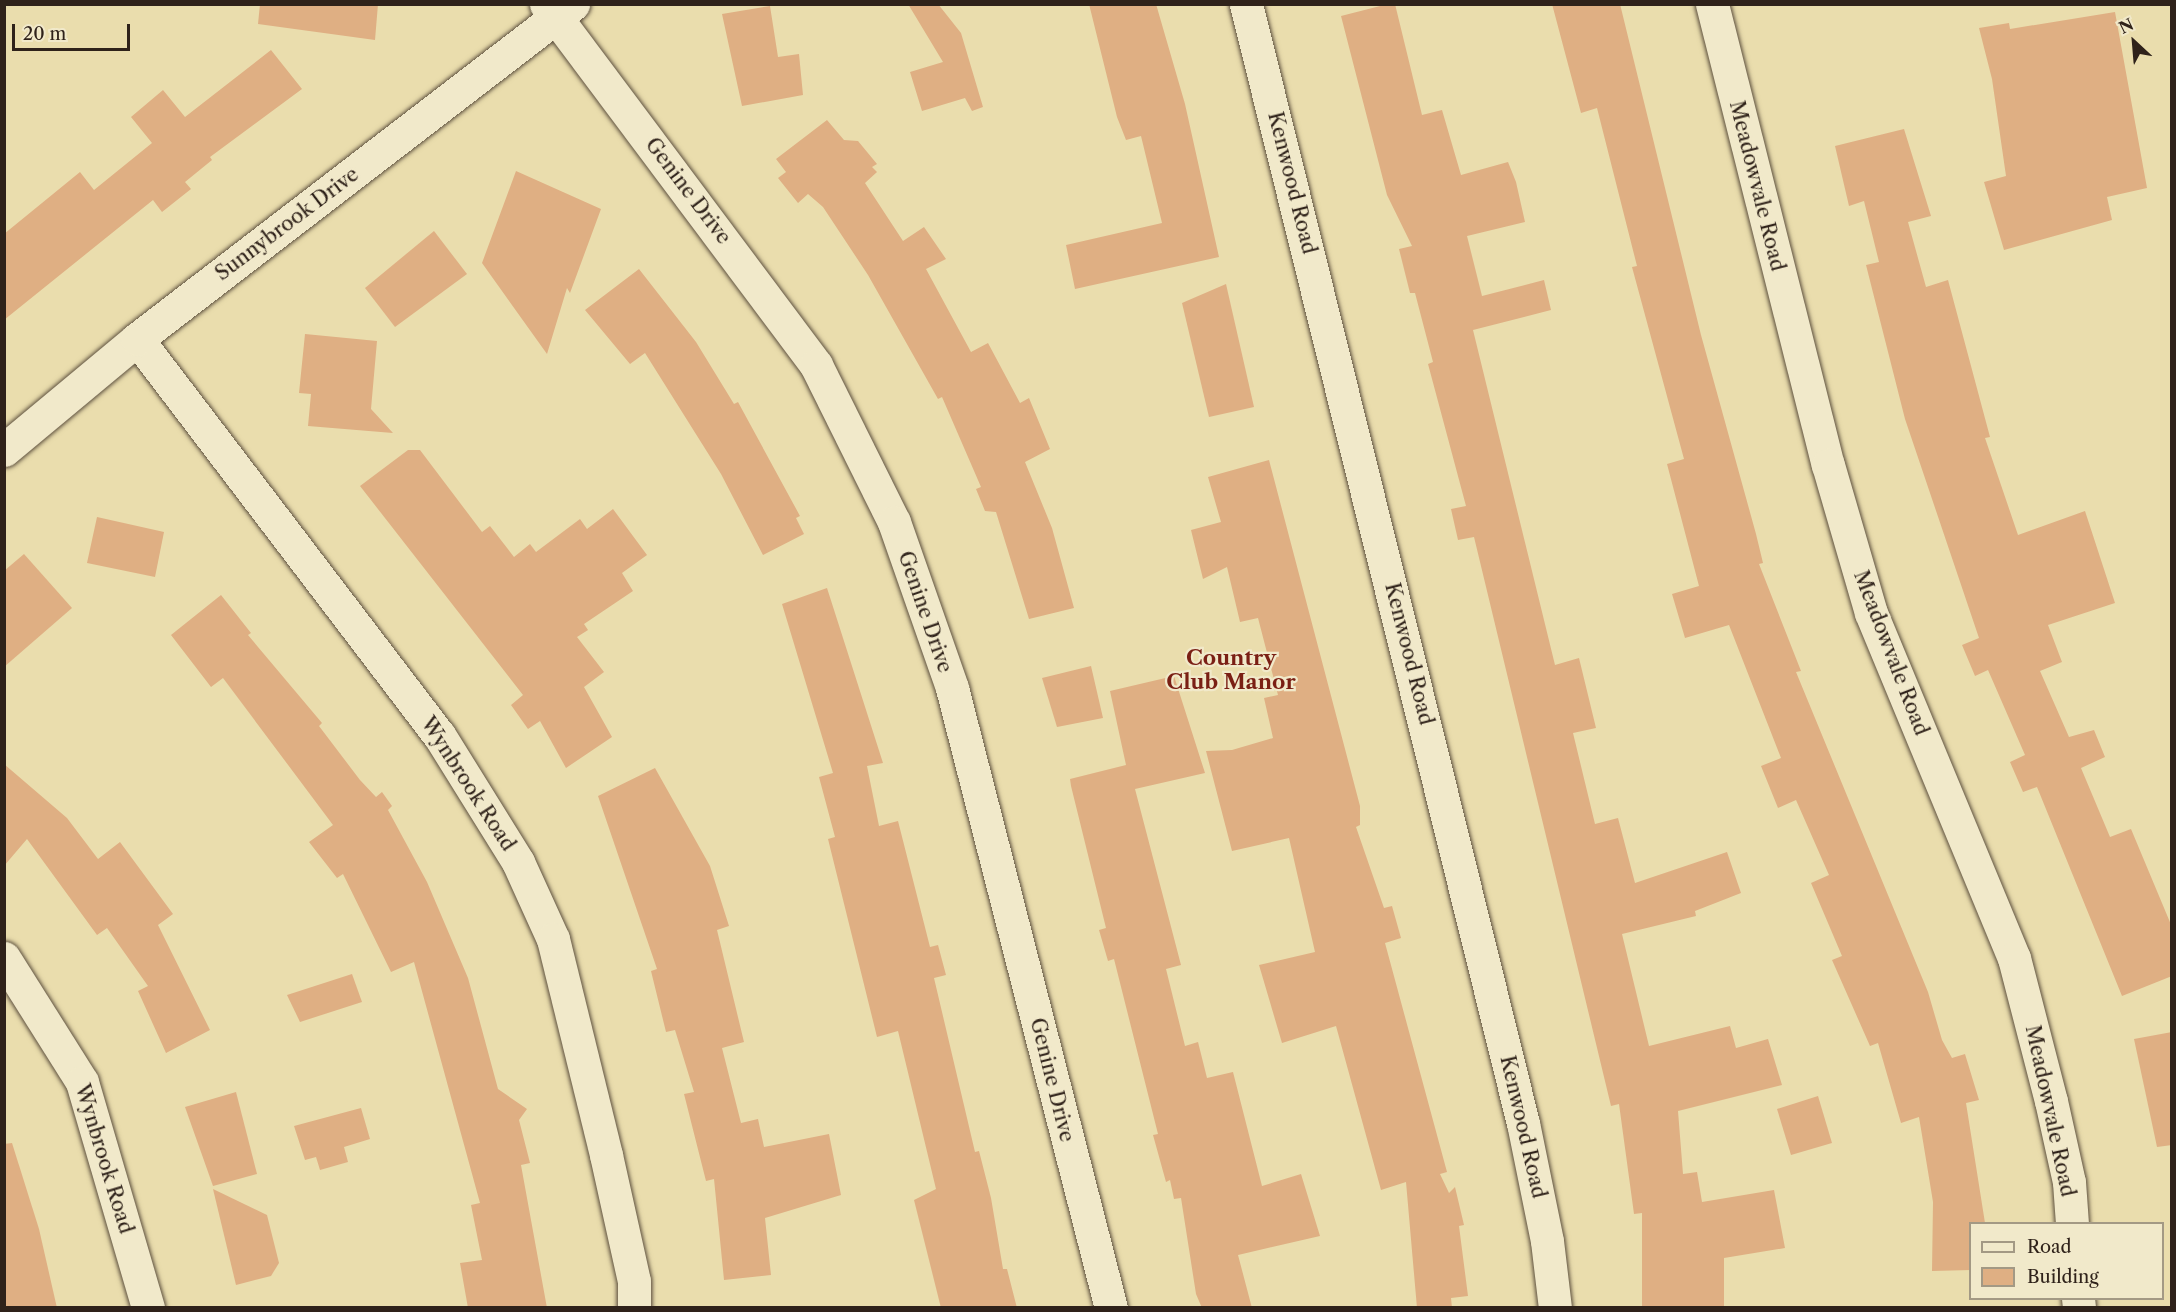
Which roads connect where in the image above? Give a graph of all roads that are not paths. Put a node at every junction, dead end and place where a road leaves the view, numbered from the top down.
1 (1246, 4) edge
2 (1712, 4) edge
3 (559, 9) edge
4 (137, 339) junction
5 (4, 450) edge
6 (4, 958) edge
7 (2072, 1222) edge
8 (148, 1308) edge
9 (634, 1308) edge
10 (1111, 1308) edge
11 (1555, 1308) edge

1 - 11 street, Kenwood Road
2 - 7 street, Meadowvale Road
3 - 4 street, Sunnybrook Drive
3 - 10 street, Genine Drive
4 - 5 street, Sunnybrook Drive
4 - 9 street, Wynbrook Road
6 - 8 street, Wynbrook Road

